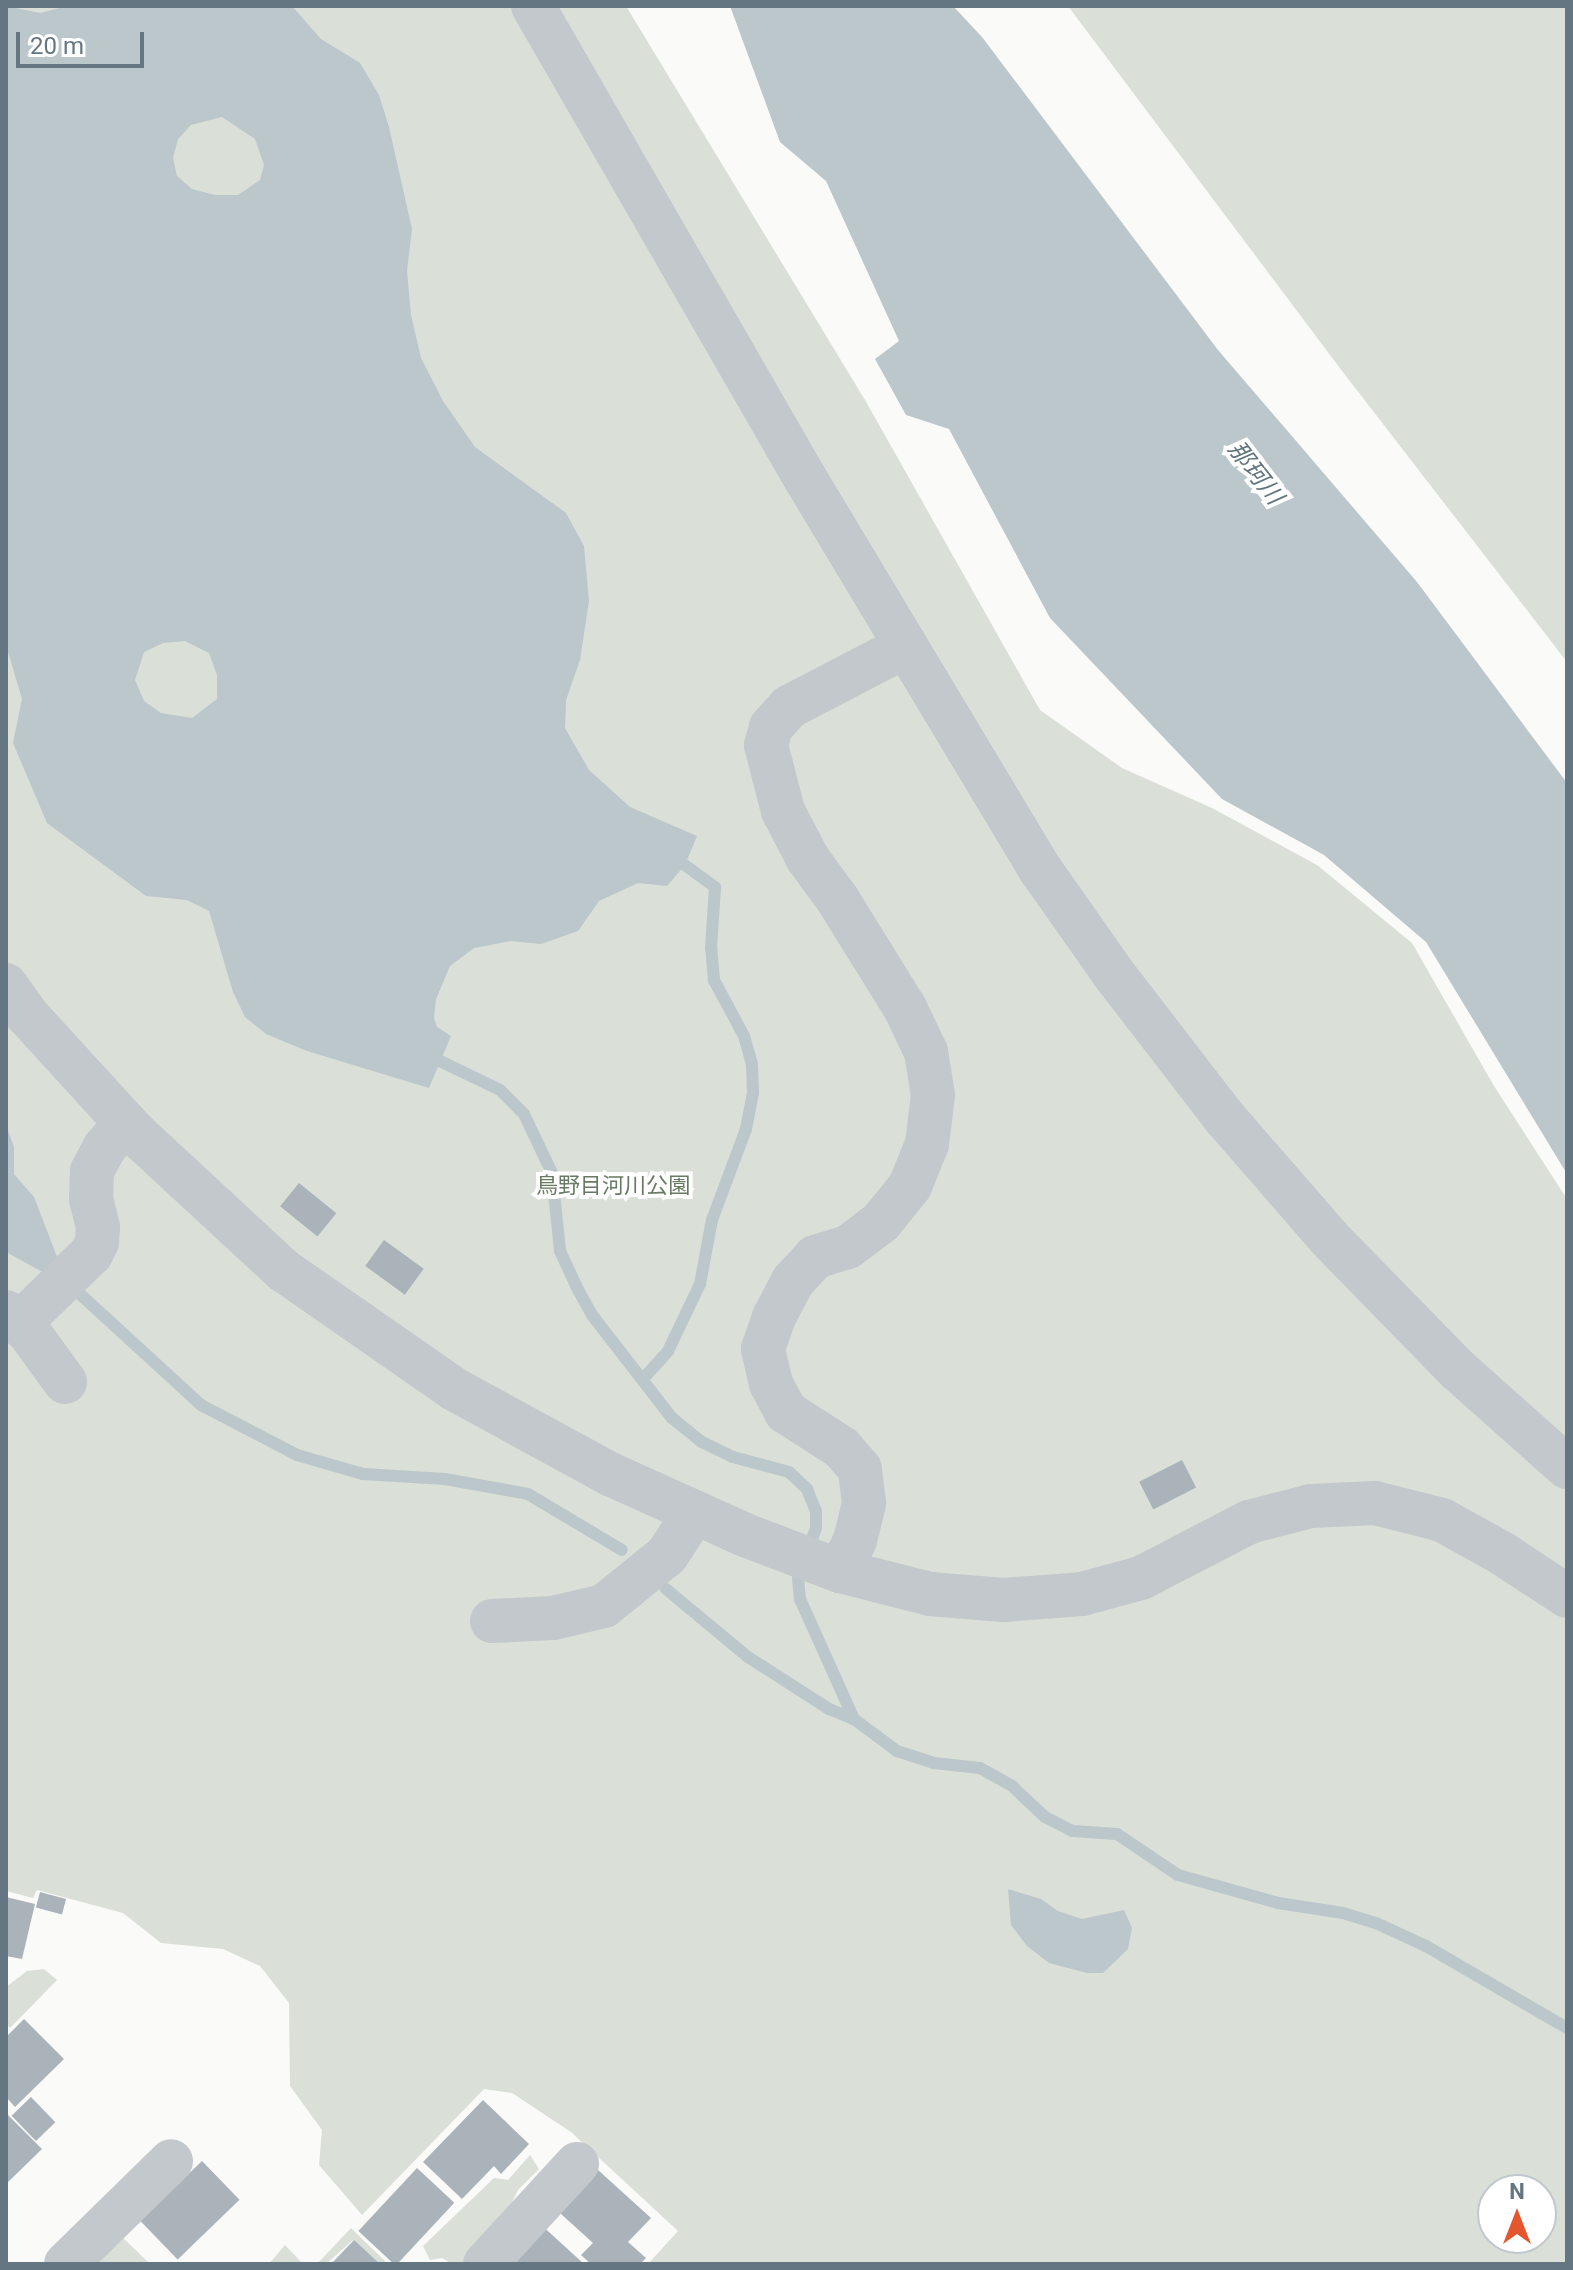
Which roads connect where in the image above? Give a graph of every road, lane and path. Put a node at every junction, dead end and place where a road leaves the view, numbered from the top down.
1 (533, 6) edge
2 (906, 646) junction
3 (6, 985) edge
4 (126, 1123) junction
5 (22, 1313) edge
6 (65, 1382) dead end
7 (1567, 1467) edge
8 (695, 1512) junction
9 (840, 1571) junction
10 (1567, 1596) edge
11 (492, 1621) dead end
12 (171, 2161) dead end
13 (577, 2164) dead end
14 (66, 2264) edge
15 (485, 2264) edge

1 - 2 street
2 - 7 street
2 - 9 street
3 - 4 street
4 - 5 street
4 - 8 street
5 - 6 street
8 - 9 street
8 - 11 street
9 - 10 street
12 - 14 street
13 - 15 street

